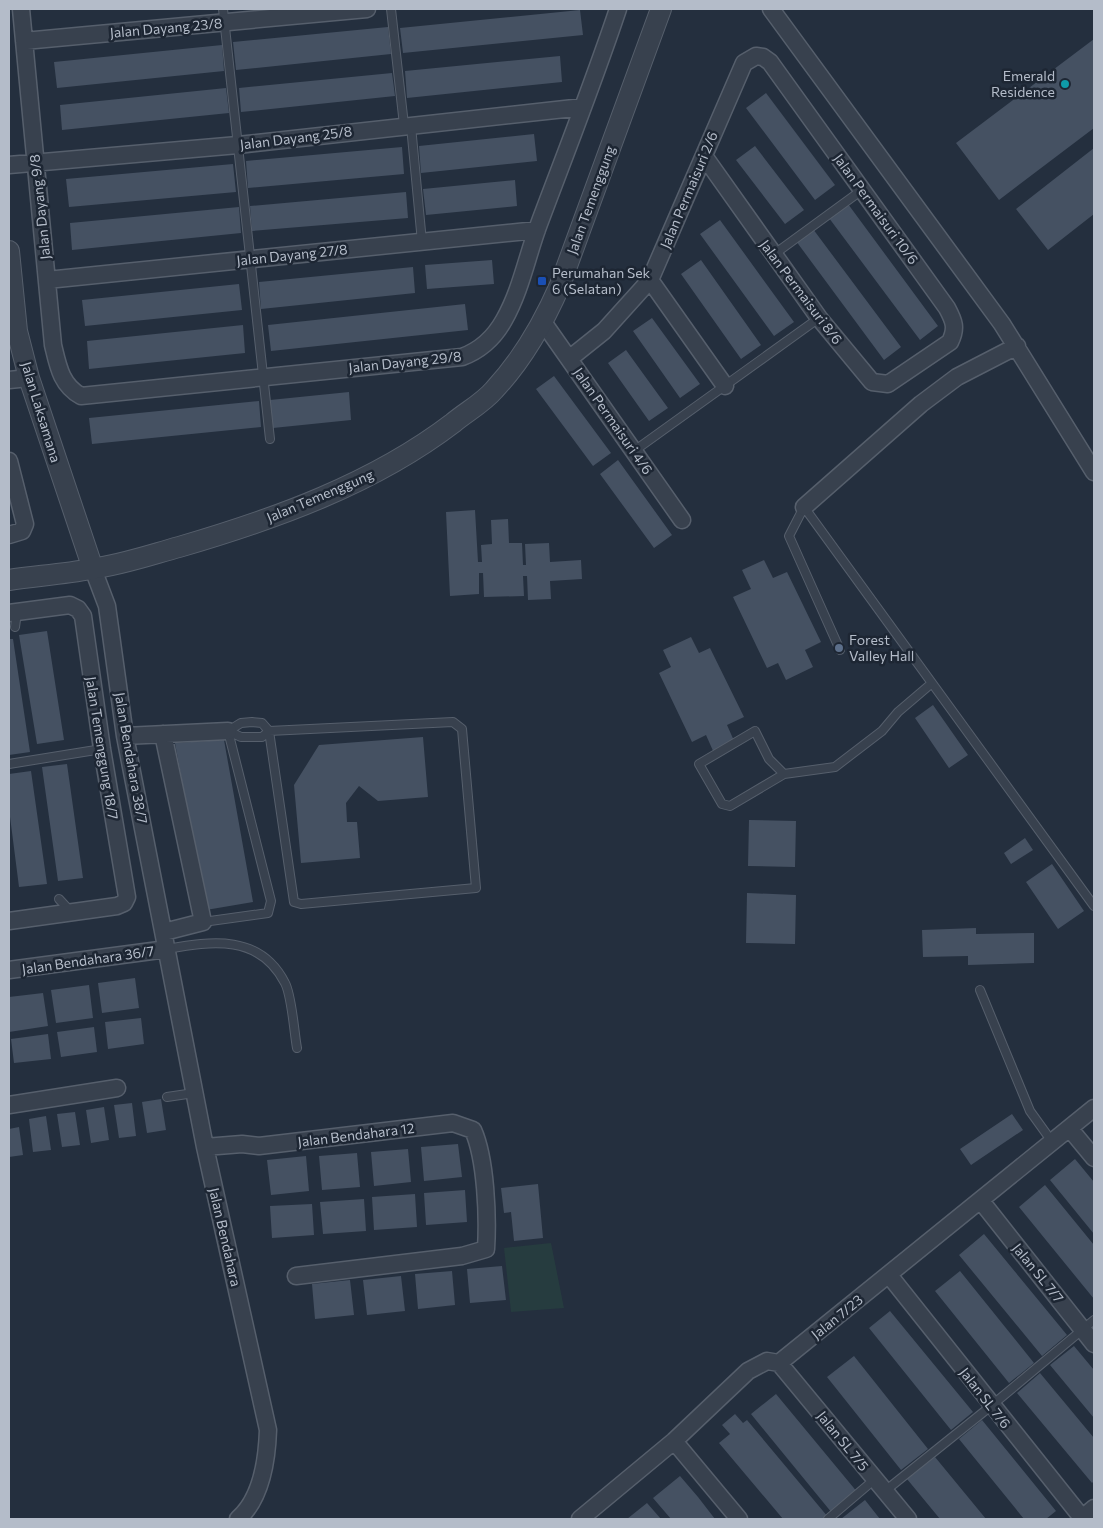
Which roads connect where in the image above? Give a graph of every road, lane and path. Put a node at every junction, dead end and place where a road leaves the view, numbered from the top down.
1 (21, 9) edge
2 (367, 9) edge
3 (391, 9) edge
4 (618, 9) edge
5 (661, 9) edge
6 (772, 9) edge
7 (224, 15) edge
8 (24, 41) junction
9 (756, 56) joint
10 (583, 107) junction
11 (408, 124) junction
12 (238, 145) junction
13 (704, 156) junction
14 (36, 162) junction
15 (9, 165) edge
16 (862, 190) junction
17 (537, 230) junction
18 (422, 242) junction
19 (9, 251) edge
20 (773, 255) junction
21 (250, 260) junction
22 (47, 280) junction
23 (650, 280) junction
24 (819, 318) junction
25 (543, 322) junction
26 (1017, 346) junction
27 (569, 359) junction
28 (918, 364) joint
29 (262, 377) junction
30 (29, 378) junction
31 (9, 380) edge
32 (724, 386) junction
33 (81, 396) joint
34 (270, 439) dead end
35 (634, 451) junction
36 (9, 461) edge
37 (1094, 472) edge
38 (804, 507) junction
39 (682, 520) dead end
40 (12, 535) edge
41 (93, 569) junction
42 (9, 580) edge
43 (14, 617) edge
44 (840, 650) dead end
45 (932, 683) junction
46 (228, 731) junction
47 (269, 731) junction
48 (163, 734) junction
49 (125, 736) junction
50 (102, 749) junction
51 (9, 764) edge
52 (784, 774) junction
53 (59, 899) dead end
54 (1094, 906) edge
55 (72, 913) junction
56 (9, 921) edge
57 (202, 922) junction
58 (164, 932) junction
59 (167, 949) junction
60 (9, 970) edge
61 (980, 990) dead end
62 (297, 1048) dead end
63 (117, 1088) dead end
64 (194, 1093) junction
65 (167, 1097) dead end
66 (9, 1105) edge
67 (1094, 1108) edge
68 (1070, 1129) junction
69 (1053, 1143) junction
70 (206, 1152) junction
71 (1094, 1158) edge
72 (981, 1201) junction
73 (889, 1275) junction
74 (296, 1276) dead end
75 (1089, 1325) edge
76 (1094, 1344) edge
77 (779, 1363) junction
78 (991, 1406) junction
79 (674, 1441) junction
80 (880, 1485) junction
81 (1085, 1516) edge
82 (238, 1519) edge
83 (580, 1519) edge
84 (738, 1519) edge
85 (828, 1519) edge
86 (908, 1519) edge

1 - 8 street, Jalan Dayang 9/8
2 - 7 street, Jalan Dayang 23/8
3 - 11 lane
4 - 10 street, Jalan Dayang 29/8
5 - 25 street, Jalan Temenggung
6 - 26 street
7 - 8 street, Jalan Dayang 23/8
7 - 12 lane
8 - 14 street, Jalan Dayang 9/8
9 - 13 street, Jalan Permaisuri 2/6
9 - 16 street, Jalan Permaisuri 10/6
10 - 11 street, Jalan Dayang 25/8
10 - 17 street, Jalan Dayang 29/8
11 - 12 street, Jalan Dayang 25/8
11 - 18 lane
12 - 14 street, Jalan Dayang 25/8
12 - 21 lane
13 - 20 street, Jalan Permaisuri 8/6
13 - 23 street, Jalan Permaisuri 2/6
14 - 15 street, Jalan Dayang 25/8
14 - 22 street, Jalan Dayang 9/8
16 - 20 lane
16 - 28 street, Jalan Permaisuri 10/6
17 - 18 street, Jalan Dayang 27/8
17 - 29 street, Jalan Dayang 29/8
18 - 21 street, Jalan Dayang 27/8
19 - 30 street, Jalan Laksamana
20 - 24 street, Jalan Permaisuri 8/6
21 - 22 street, Jalan Dayang 27/8
21 - 29 lane
22 - 33 street, Jalan Dayang 9/8
23 - 27 street, Jalan Permaisuri 2/6
23 - 32 street
24 - 28 street, Jalan Permaisuri 8/6
24 - 32 lane
25 - 27 street, Jalan Permaisuri 4/6
25 - 41 street, Jalan Temenggung
26 - 37 street
26 - 38 street
27 - 35 street, Jalan Permaisuri 4/6
29 - 33 street, Jalan Dayang 29/8
29 - 34 lane
30 - 31 street
30 - 41 street, Jalan Laksamana
32 - 35 lane
35 - 39 street, Jalan Permaisuri 4/6
36 - 40 street
38 - 44 lane
38 - 45 lane
41 - 42 street, Jalan Temenggung
41 - 49 street, Jalan Bendahara 38/7
43 - 50 street, Jalan Temenggung 18/7
45 - 52 lane
45 - 54 lane
46 - 47 lane
46 - 47 lane
46 - 48 street
46 - 57 lane
47 - 47 lane
48 - 49 street
48 - 57 street
49 - 58 street, Jalan Bendahara 38/7
50 - 51 lane
50 - 55 street, Jalan Temenggung 18/7
52 - 52 lane
53 - 55 lane
55 - 56 street
57 - 58 street
58 - 59 street, Jalan Bendahara 38/7
59 - 60 street, Jalan Bendahara 36/7
59 - 62 lane
59 - 64 street, Jalan Bendahara
61 - 69 lane
63 - 66 street
64 - 65 lane
64 - 70 street, Jalan Bendahara
67 - 68 street, Jalan 7/23
68 - 69 street, Jalan 7/23
68 - 71 street
69 - 72 street, Jalan 7/23
70 - 74 street, Jalan Bendahara 12
70 - 82 street, Jalan Bendahara
72 - 73 street, Jalan 7/23
72 - 75 street, Jalan SL 7/7
73 - 77 street, Jalan 7/23
73 - 78 street, Jalan SL 7/6
75 - 76 street, Jalan SL 7/7
75 - 78 lane
77 - 79 street, Jalan 7/23
77 - 80 street, Jalan SL 7/5
78 - 80 lane
78 - 81 street, Jalan SL 7/6
79 - 83 street, Jalan 7/23
79 - 84 street
80 - 85 lane
80 - 86 street, Jalan SL 7/5

